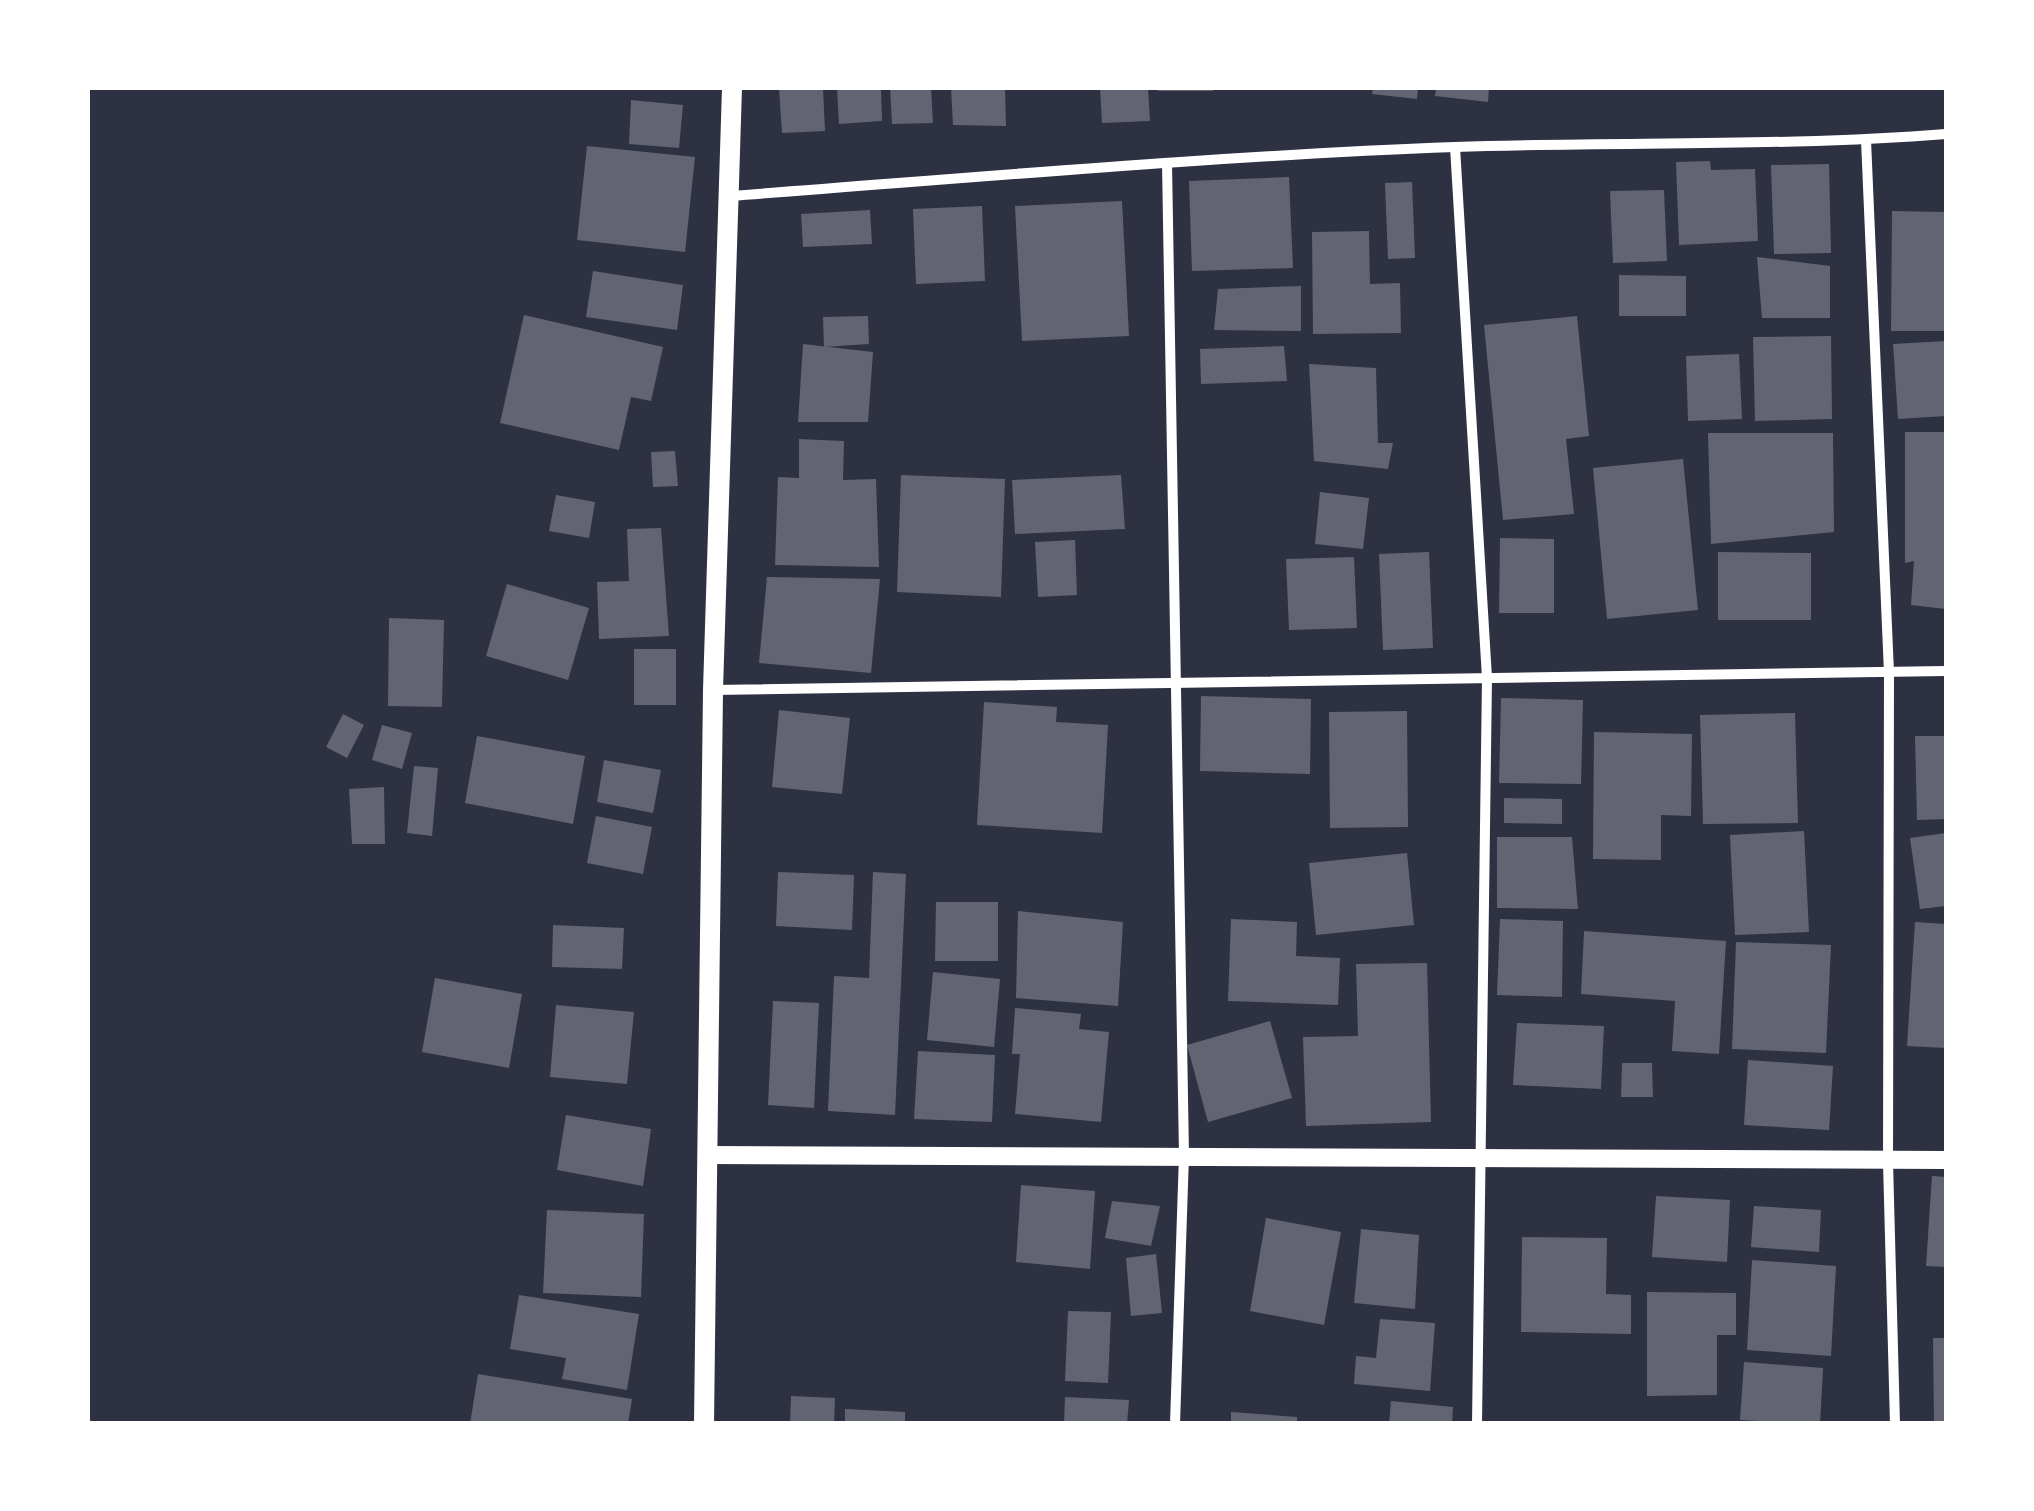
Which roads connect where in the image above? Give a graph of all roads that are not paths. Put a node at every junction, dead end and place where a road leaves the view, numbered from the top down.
1 (732, 88) edge
2 (1946, 134) edge
3 (1866, 140) junction
4 (1455, 147) junction
5 (1166, 163) junction
6 (730, 196) junction
7 (1946, 671) edge
8 (1888, 673) junction
9 (1487, 678) junction
10 (1175, 682) junction
11 (713, 690) junction
12 (708, 1154) junction
13 (1184, 1155) junction
14 (1484, 1160) junction
15 (1946, 1160) edge
16 (1888, 1162) junction
17 (704, 1424) edge
18 (1174, 1424) edge
19 (1477, 1424) edge
20 (1894, 1424) edge

1 - 6 main road
2 - 3 street
3 - 4 street
3 - 8 street
4 - 5 street
4 - 9 street
5 - 6 street
5 - 10 street
6 - 11 main road
7 - 8 street
8 - 9 street
8 - 16 street
9 - 10 street
9 - 14 street
10 - 11 street
10 - 13 street
11 - 12 main road
12 - 13 street
12 - 17 main road
13 - 14 street
13 - 18 street
14 - 16 street
14 - 19 street
15 - 16 street
16 - 20 street

